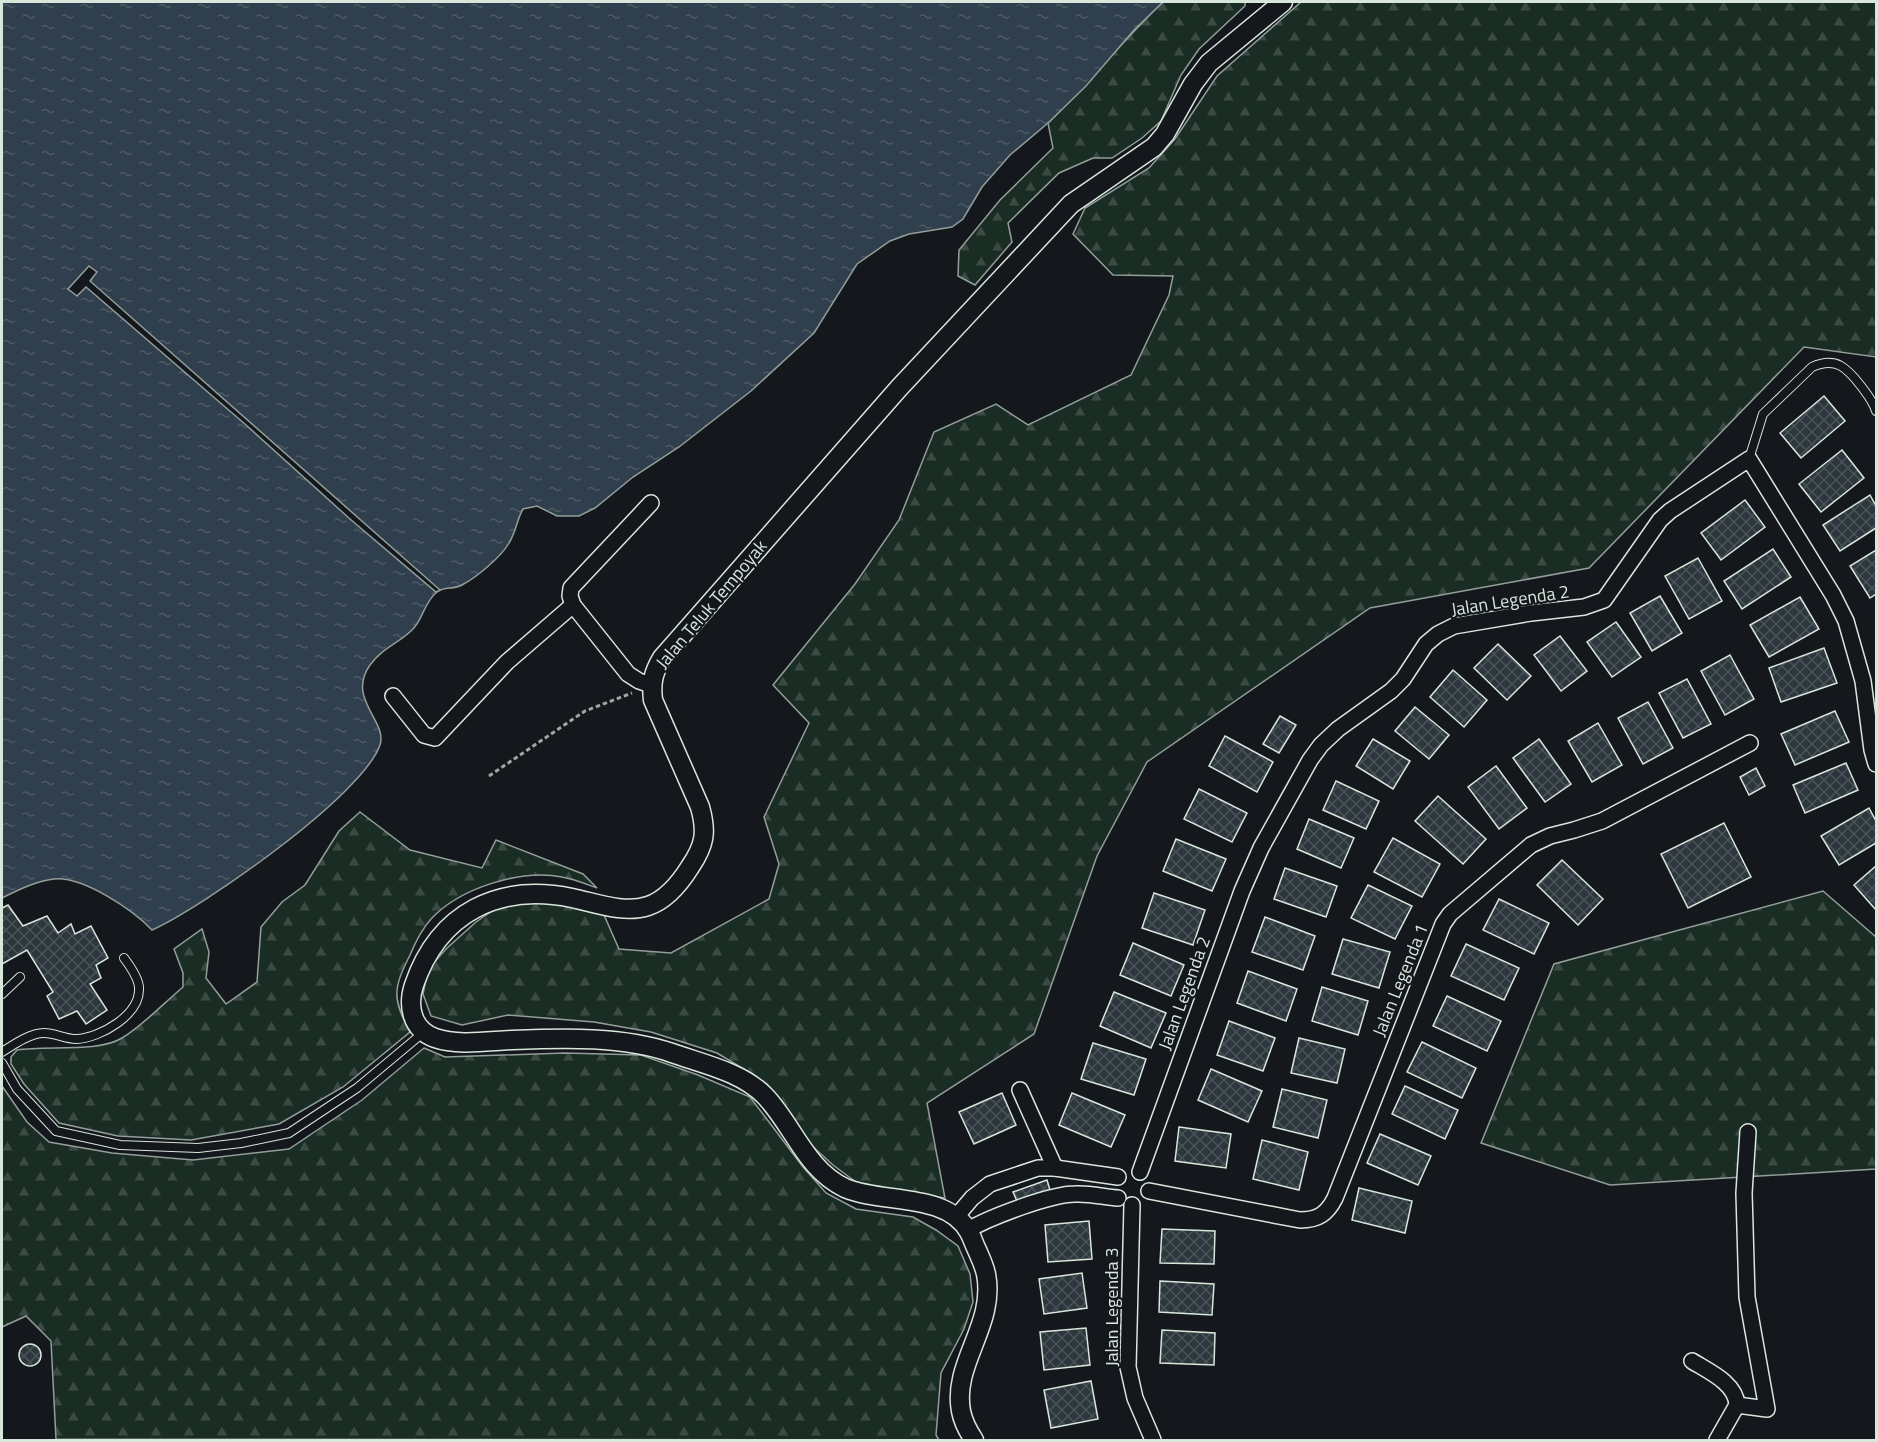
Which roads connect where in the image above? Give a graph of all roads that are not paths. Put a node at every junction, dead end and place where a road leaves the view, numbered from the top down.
1 (1283, 2) edge
2 (1876, 411) edge
3 (1749, 459) junction
4 (651, 503) dead end
5 (573, 605) junction
6 (651, 685) junction
7 (393, 696) dead end
8 (1750, 743) dead end
9 (1876, 764) edge
10 (124, 958) dead end
11 (20, 977) dead end
12 (2, 994) edge
13 (424, 1032) junction
14 (2, 1052) edge
15 (2, 1063) edge
16 (1020, 1090) dead end
17 (1748, 1132) dead end
18 (1055, 1168) junction
19 (1140, 1172) junction
20 (1118, 1178) junction
21 (1149, 1191) junction
22 (1125, 1202) junction
23 (962, 1224) junction
24 (1692, 1360) dead end
25 (1737, 1405) junction
26 (974, 1440) edge
27 (1153, 1440) edge
28 (1717, 1440) edge

1 - 6 street, Jalan Teluk Tempoyak
2 - 3 lane
3 - 9 street
3 - 19 street, Jalan Legenda 2
4 - 5 street
5 - 6 street
5 - 7 street
6 - 13 street, Jalan Teluk Tempoyak
8 - 21 street, Jalan Legenda 1
10 - 14 lane
11 - 12 lane
13 - 15 lane
13 - 23 street
16 - 18 street
17 - 25 street
18 - 20 street
18 - 23 street
19 - 20 street
19 - 21 street
20 - 22 street
21 - 22 street
22 - 23 street
22 - 27 street, Jalan Legenda 3
23 - 26 street
24 - 25 street
25 - 28 street

